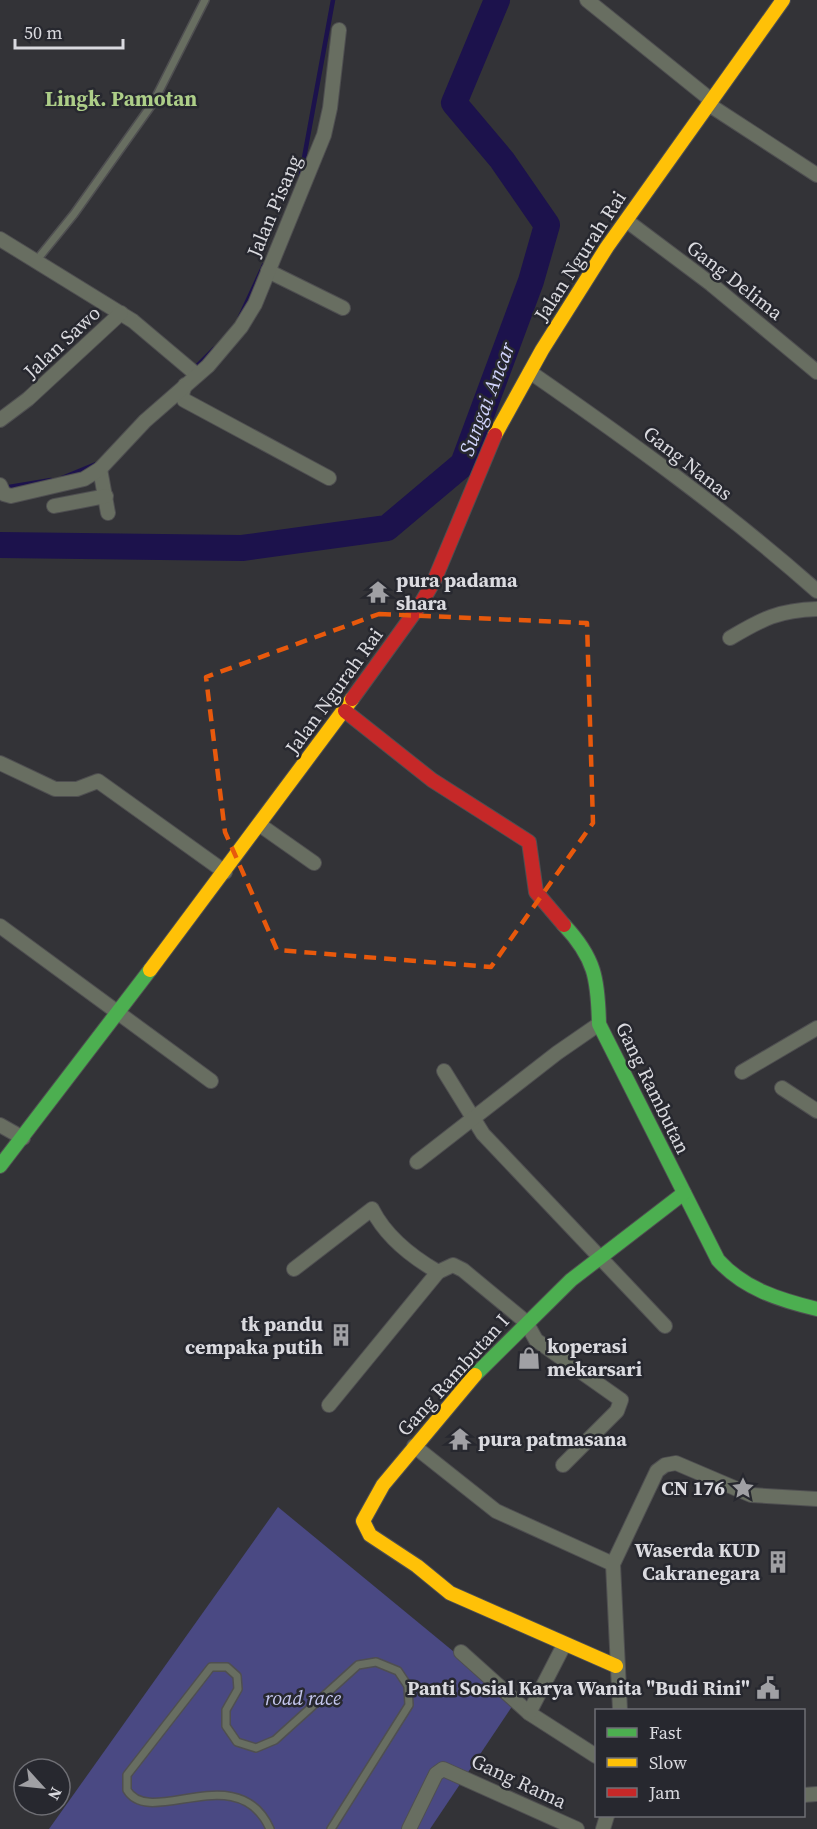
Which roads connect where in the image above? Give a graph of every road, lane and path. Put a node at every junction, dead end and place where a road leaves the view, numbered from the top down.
1 (205, 0) edge
2 (587, 0) edge
3 (783, 0) edge
4 (339, 30) dead end
5 (710, 102) junction
6 (817, 175) edge
7 (627, 221) junction
8 (0, 239) edge
9 (35, 262) junction
10 (268, 271) junction
11 (343, 308) dead end
12 (121, 313) junction
13 (192, 371) junction
14 (530, 372) junction
15 (817, 372) edge
16 (185, 385) junction
17 (0, 420) edge
18 (100, 469) junction
19 (329, 478) dead end
20 (2, 489) edge
21 (106, 495) junction
22 (54, 506) dead end
23 (108, 513) dead end
24 (817, 591) edge
25 (817, 609) edge
26 (730, 638) dead end
27 (345, 711) junction
28 (0, 763) edge
29 (260, 825) junction
30 (314, 863) dead end
31 (225, 872) junction
32 (0, 926) edge
33 (116, 1012) junction
34 (599, 1024) junction
35 (817, 1028) edge
36 (444, 1071) dead end
37 (742, 1072) dead end
38 (212, 1081) dead end
39 (782, 1088) dead end
40 (817, 1112) edge
41 (474, 1119) junction
42 (0, 1125) edge
43 (23, 1138) junction
44 (417, 1162) dead end
45 (0, 1166) edge
46 (684, 1193) junction
47 (598, 1255) junction
48 (294, 1269) dead end
49 (438, 1272) junction
50 (817, 1309) edge
51 (526, 1322) junction
52 (665, 1326) dead end
53 (329, 1405) dead end
54 (414, 1446) junction
55 (563, 1465) dead end
56 (817, 1499) edge
57 (613, 1564) junction
58 (564, 1645) junction
59 (461, 1652) dead end
60 (616, 1666) junction
61 (620, 1709) edge
62 (529, 1713) junction
63 (595, 1755) edge
64 (270, 1829) edge
65 (331, 1829) edge
66 (409, 1829) edge
67 (577, 1829) edge

1 - 9 lane
2 - 5 street
3 - 5 street, Jalan Ngurah Rai
4 - 10 street, Jalan Pisang
5 - 6 street
5 - 7 street, Jalan Ngurah Rai
7 - 14 street, Jalan Ngurah Rai
7 - 15 street, Gang Delima
8 - 9 street
9 - 12 street
10 - 11 street
10 - 13 street, Jalan Pisang
12 - 13 street
12 - 17 street, Jalan Sawo
13 - 16 street, Jalan Pisang
14 - 24 street, Gang Nanas
14 - 27 street, Jalan Ngurah Rai
16 - 18 street, Jalan Pisang
16 - 19 street
18 - 20 street, Jalan Pisang
18 - 21 street
21 - 22 street
21 - 23 street
25 - 26 street
27 - 29 street, Jalan Ngurah Rai
27 - 34 street, Gang Rambutan
28 - 31 street
29 - 30 street
29 - 31 street, Jalan Ngurah Rai
31 - 33 street, Jalan Ngurah Rai
32 - 33 street
33 - 38 street
33 - 43 street, Jalan Ngurah Rai
34 - 41 street
34 - 46 street, Gang Rambutan
35 - 37 street
36 - 41 street
39 - 40 street
41 - 44 street
41 - 47 street
42 - 43 street
43 - 45 street, Jalan Ngurah Rai
46 - 47 street, Gang Rambutan I
46 - 50 street, Gang Rambutan
47 - 51 street, Gang Rambutan I
47 - 52 street
48 - 49 street
49 - 51 street
49 - 53 street
51 - 54 street, Gang Rambutan I
51 - 55 street
54 - 57 street
54 - 58 street, Gang Rambutan I
56 - 57 street
57 - 60 street
58 - 60 street
58 - 62 street
59 - 62 street
60 - 61 street
62 - 63 street
64 - 65 lane
66 - 67 street, Gang Rama

